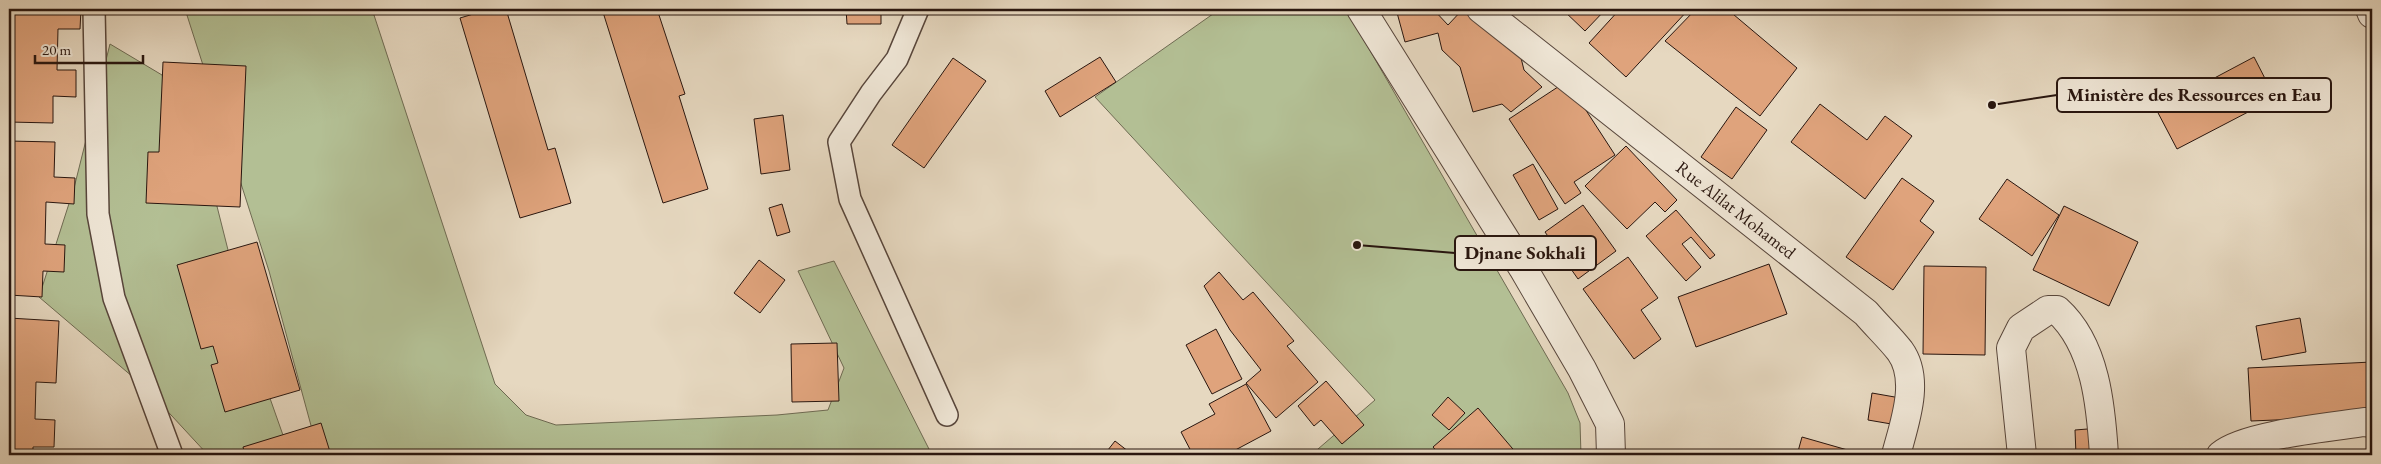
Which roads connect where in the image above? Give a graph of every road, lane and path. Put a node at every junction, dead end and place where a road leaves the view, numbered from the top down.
1 (94, 9) edge
2 (918, 9) edge
3 (1361, 9) edge
4 (1481, 9) edge
5 (2370, 9) edge
6 (2372, 14) edge
7 (947, 415) dead end
8 (2372, 423) edge
9 (172, 455) edge
10 (1611, 455) edge
11 (1896, 455) edge
12 (2022, 455) edge
13 (2104, 455) edge
14 (2221, 455) edge

1 - 9 lane
2 - 7 lane
3 - 10 street
4 - 11 street, Rue Alilat Mohamed
5 - 6 street
8 - 14 street
12 - 13 street

